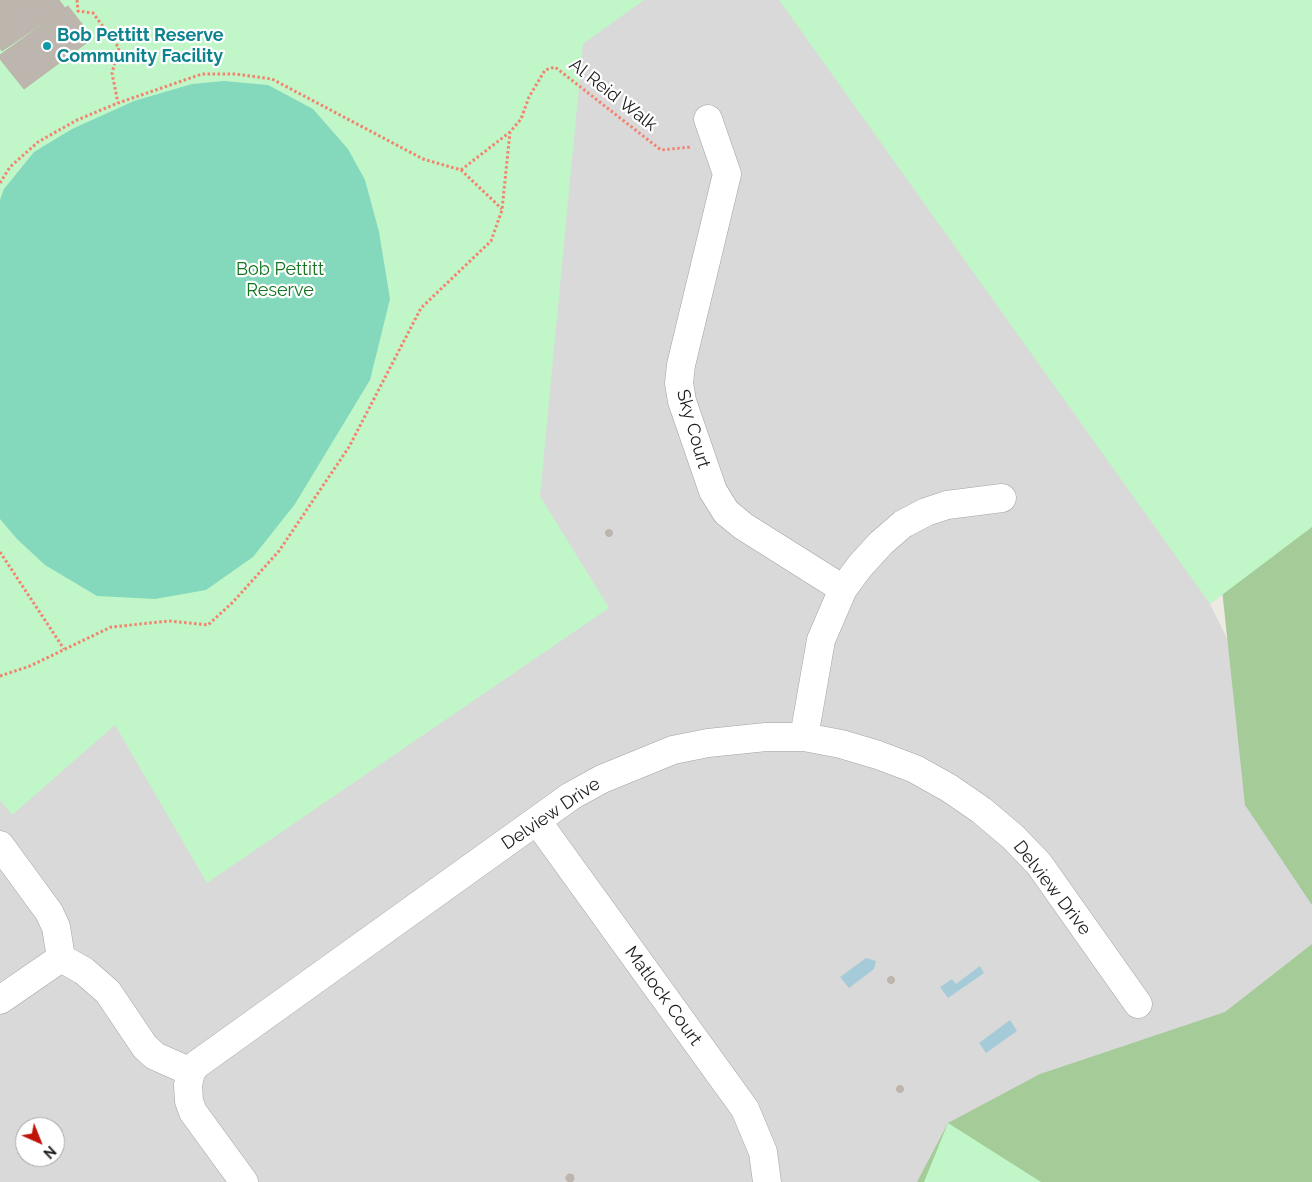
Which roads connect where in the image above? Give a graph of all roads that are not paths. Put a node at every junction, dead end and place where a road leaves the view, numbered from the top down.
1 (708, 119) dead end
2 (1002, 498) dead end
3 (843, 589) junction
4 (804, 737) junction
5 (537, 821) junction
6 (0, 845) edge
7 (62, 958) junction
8 (0, 1000) edge
9 (1138, 1004) dead end
10 (190, 1072) junction
11 (244, 1182) edge
12 (767, 1182) edge

1 - 3 street, Sky Court
2 - 3 street
3 - 4 street
4 - 5 street, Delview Drive
4 - 9 street, Delview Drive
5 - 10 street, Delview Drive
5 - 12 street, Matlock Court
6 - 7 street
7 - 8 street
7 - 10 street
10 - 11 street

